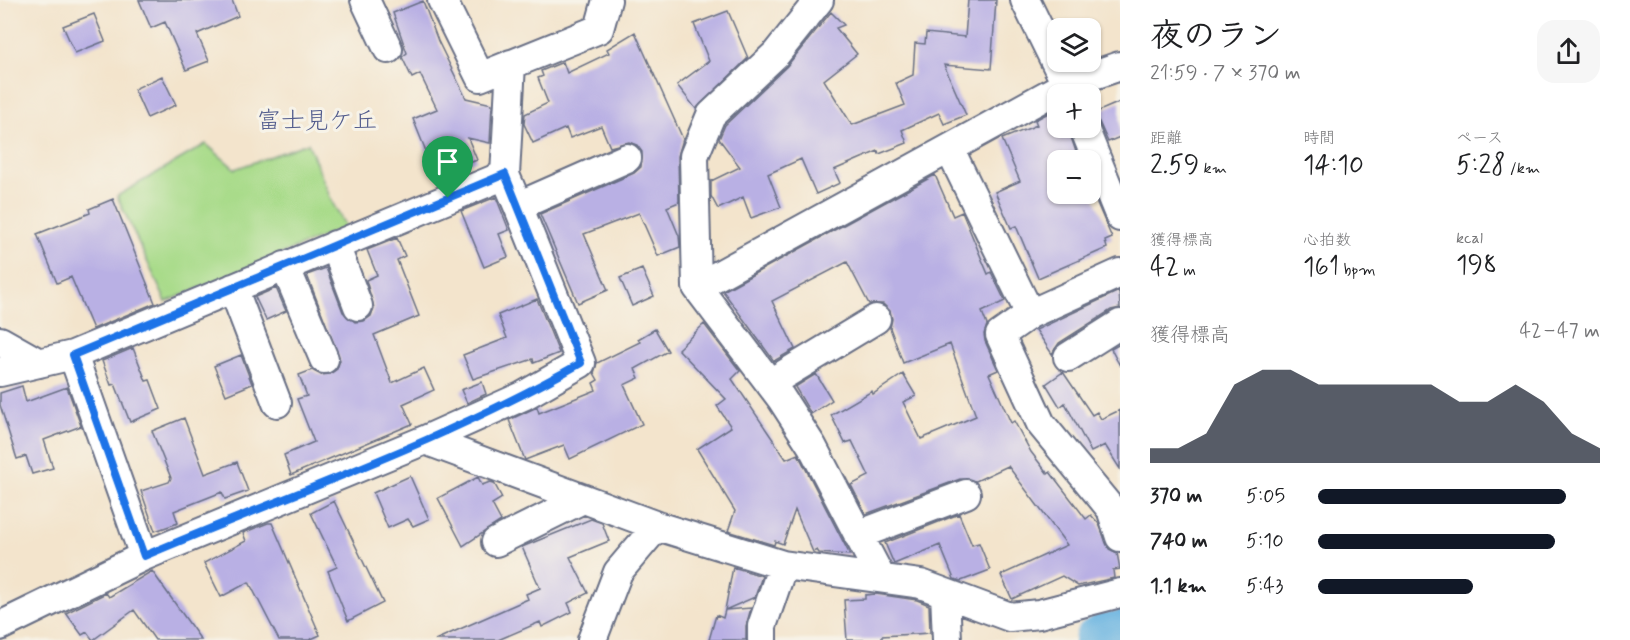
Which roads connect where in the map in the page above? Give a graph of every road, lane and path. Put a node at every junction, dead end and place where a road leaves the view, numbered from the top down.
1 (442, 0) edge
2 (607, 0) edge
3 (819, 0) edge
4 (1025, 0) edge
5 (370, 2) edge
6 (388, 49) dead end
7 (511, 64) junction
8 (1120, 66) edge
9 (1067, 84) edge
10 (1080, 84) edge
11 (1047, 100) edge
12 (1088, 138) edge
13 (950, 150) junction
14 (627, 158) dead end
15 (505, 174) junction
16 (518, 206) junction
17 (1120, 217) edge
18 (335, 245) junction
19 (285, 266) junction
20 (1120, 273) edge
21 (697, 287) junction
22 (232, 288) junction
23 (358, 306) dead end
24 (1030, 314) junction
25 (876, 319) dead end
26 (1120, 324) edge
27 (0, 341) edge
28 (73, 355) junction
29 (1068, 357) dead end
30 (324, 359) dead end
31 (39, 363) junction
32 (0, 372) edge
33 (770, 383) junction
34 (277, 403) dead end
35 (425, 440) junction
36 (966, 494) dead end
37 (583, 499) junction
38 (657, 526) junction
39 (858, 535) junction
40 (1120, 537) edge
41 (496, 542) dead end
42 (144, 556) junction
43 (783, 565) junction
44 (881, 578) junction
45 (945, 593) junction
46 (1120, 593) edge
47 (0, 627) edge
48 (592, 640) edge
49 (762, 640) edge
50 (947, 640) edge

1 - 7 street
2 - 7 street
3 - 21 street
4 - 9 street
5 - 6 street
7 - 15 street
8 - 10 street
11 - 13 street
12 - 17 street
13 - 21 street
13 - 24 street
14 - 16 street
15 - 16 street
15 - 18 street
16 - 35 street
18 - 19 street
18 - 23 street
19 - 22 street
19 - 30 street
20 - 24 street
21 - 33 street
22 - 28 street
22 - 34 street
24 - 40 street
25 - 33 street
26 - 29 street
27 - 31 street
28 - 31 street
28 - 42 street
31 - 32 street
33 - 39 street
35 - 37 street
35 - 42 street
36 - 39 street
37 - 38 street
37 - 41 street
38 - 43 street
38 - 48 street
39 - 44 street
42 - 47 street
43 - 44 street
43 - 49 street
44 - 45 street
45 - 46 street
45 - 50 street

